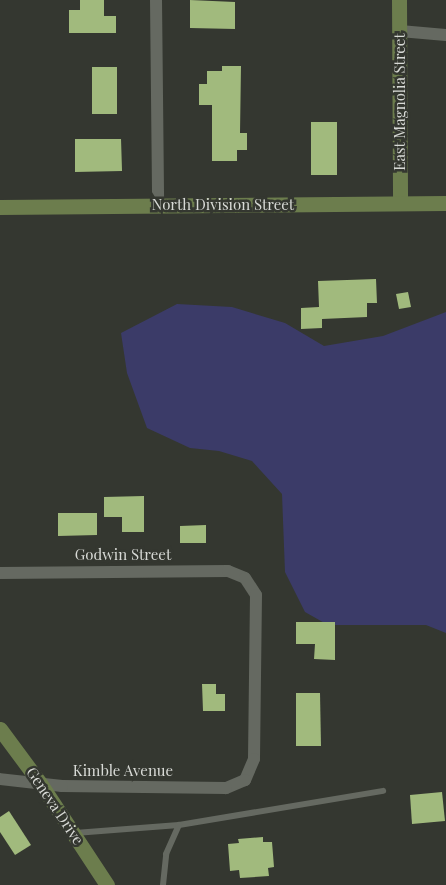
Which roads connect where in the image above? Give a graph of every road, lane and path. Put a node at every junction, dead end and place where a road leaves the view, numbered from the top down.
1 (156, 0) edge
2 (399, 0) edge
3 (400, 31) junction
4 (446, 35) edge
5 (400, 203) junction
6 (446, 203) edge
7 (158, 205) junction
8 (0, 207) edge
9 (0, 572) edge
10 (0, 729) edge
11 (0, 779) edge
12 (245, 780) joint
13 (40, 783) junction
14 (383, 791) dead end
15 (179, 825) junction
16 (73, 833) junction
17 (107, 885) edge
18 (163, 885) edge

1 - 7 street
2 - 3 street, East Magnolia Street
3 - 4 street
3 - 5 street, East Magnolia Street
5 - 6 street, North Division Street
5 - 7 street, North Division Street
7 - 8 street, North Division Street
9 - 12 street, Godwin Street
10 - 13 street, Geneva Drive
11 - 13 street, Kimble Avenue
12 - 13 street, Kimble Avenue
13 - 16 street, Geneva Drive
14 - 15 lane
15 - 16 lane
15 - 18 lane
16 - 17 street, Geneva Drive

